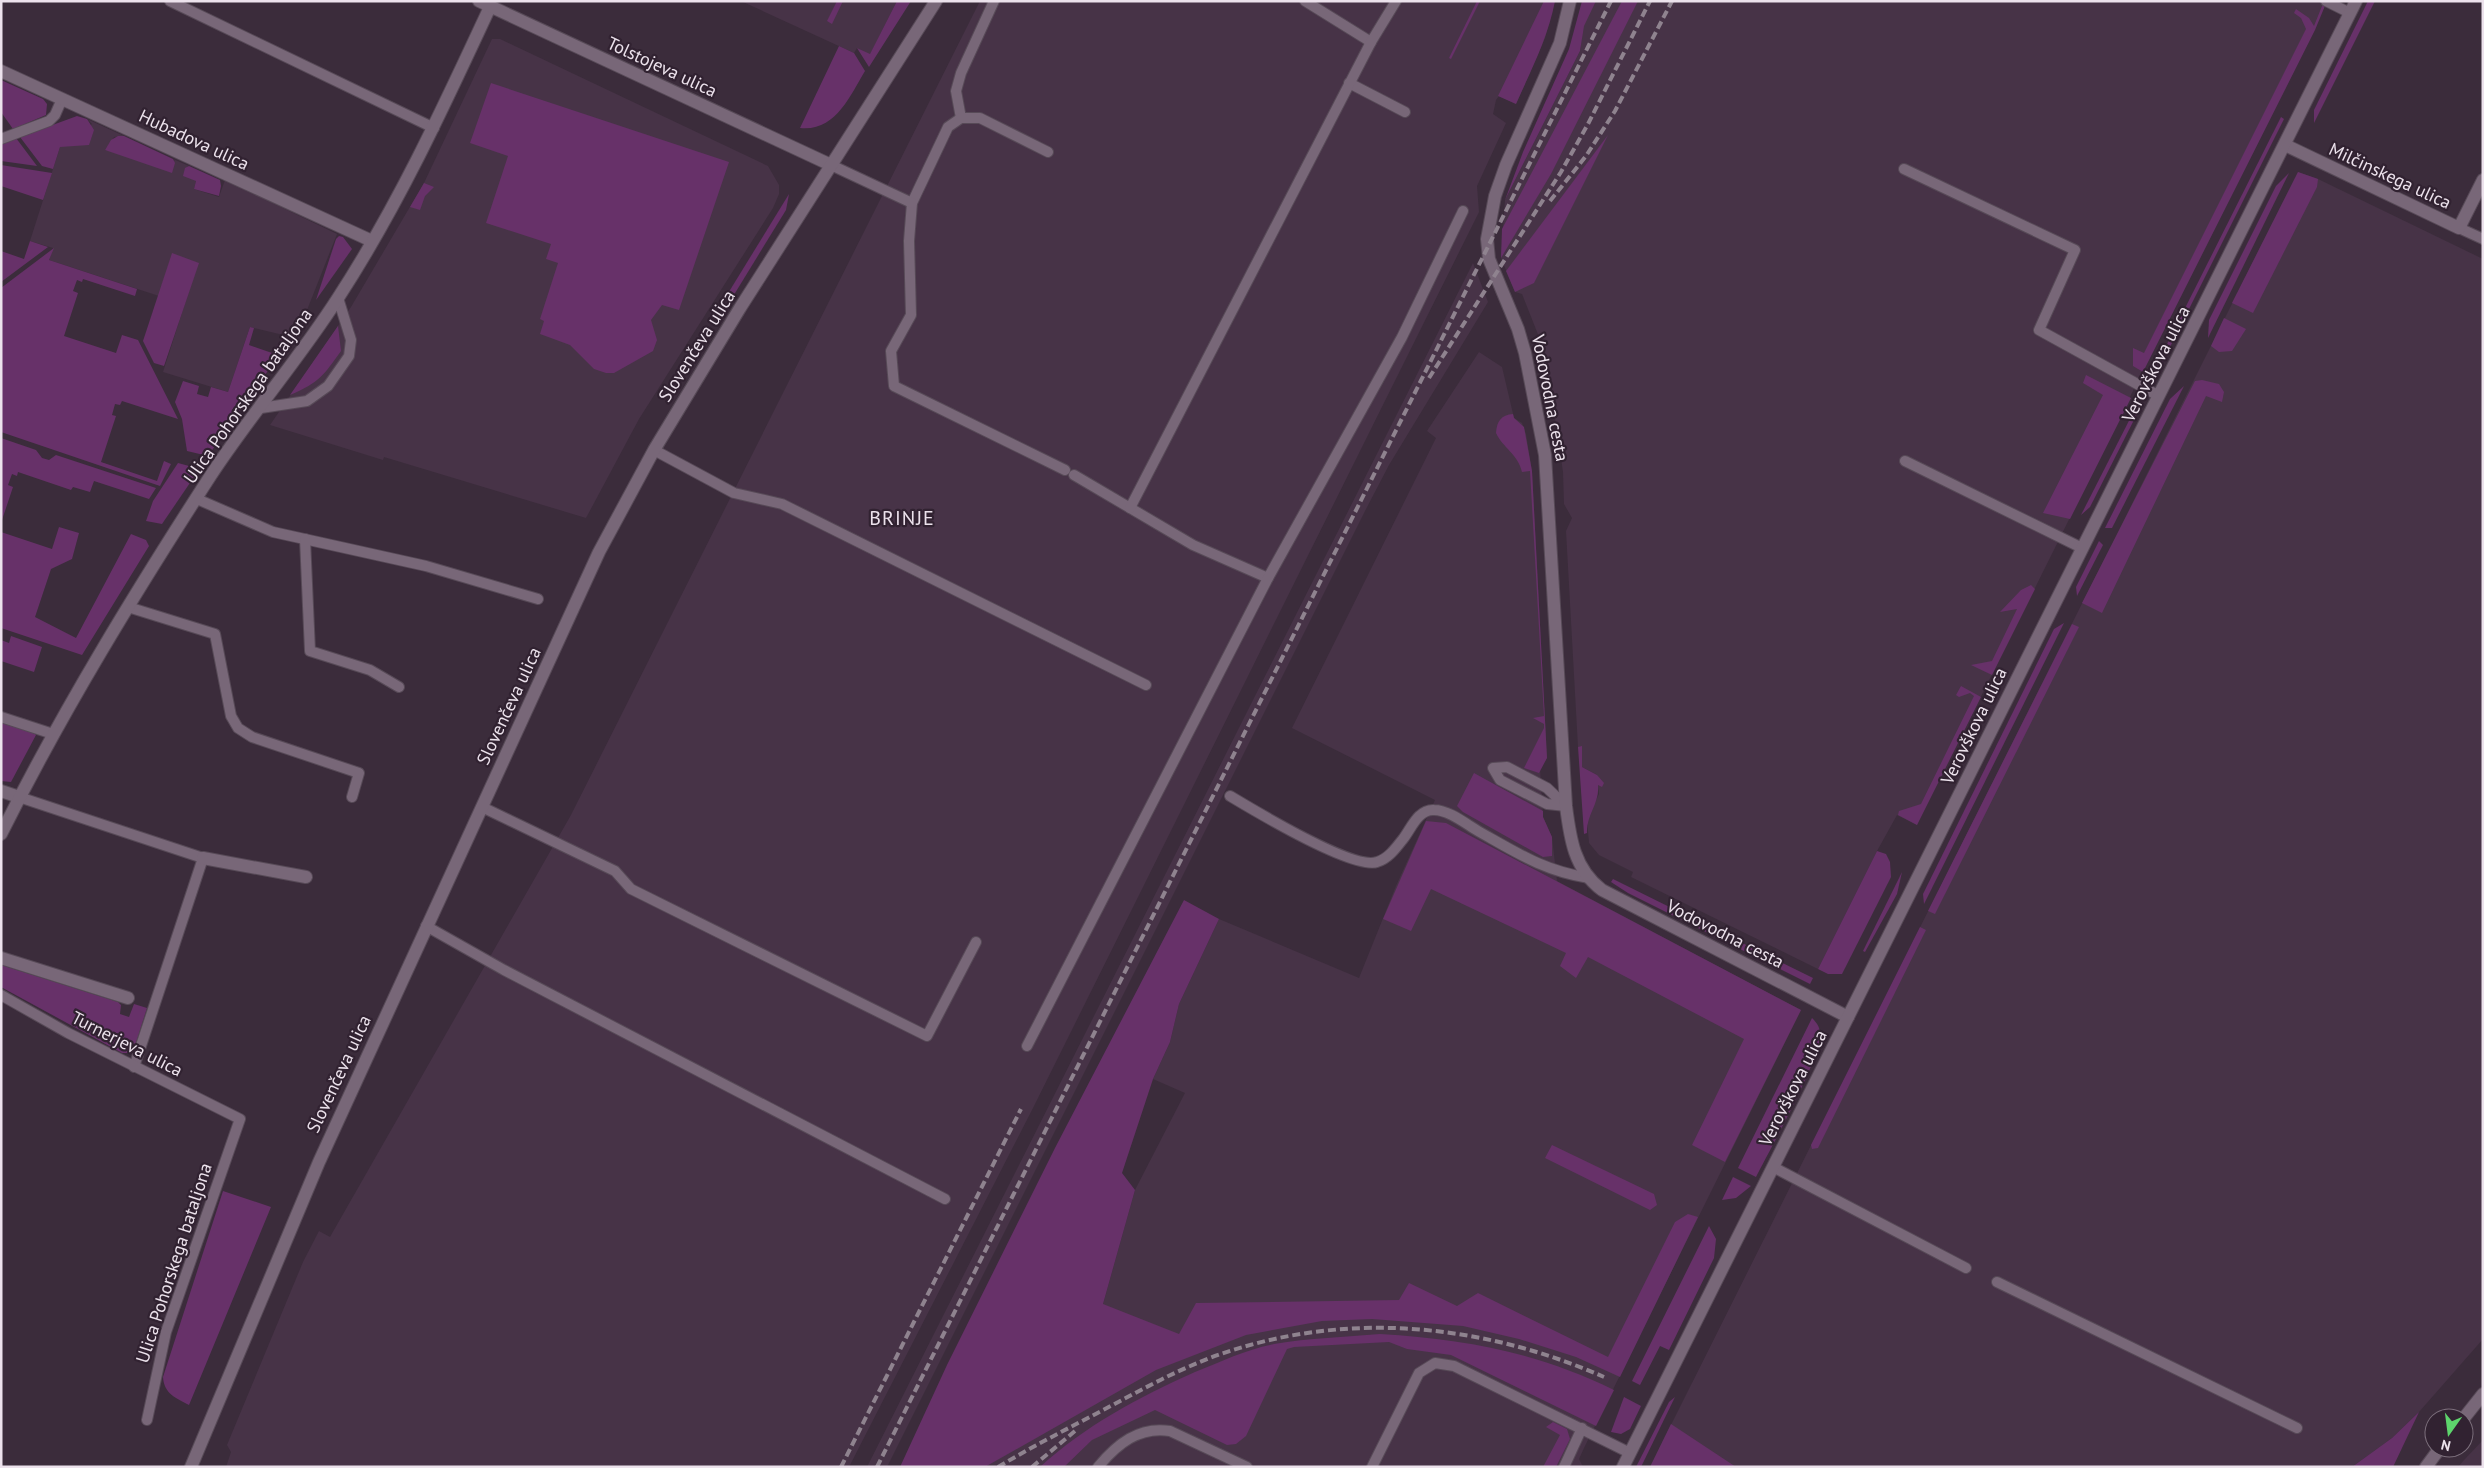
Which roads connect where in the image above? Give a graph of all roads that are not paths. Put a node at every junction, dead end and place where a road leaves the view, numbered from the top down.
1 (170, 1) edge
2 (936, 1) edge
3 (994, 1) edge
4 (1306, 1) edge
5 (1396, 1) edge
6 (1570, 1) edge
7 (2326, 1) edge
8 (485, 4) edge
9 (2353, 7) edge
10 (1370, 42) junction
11 (1, 71) edge
12 (1349, 83) junction
13 (62, 99) junction
14 (1405, 112) dead end
15 (961, 118) junction
16 (434, 128) junction
17 (1, 139) edge
18 (2285, 145) junction
19 (1048, 152) dead end
20 (831, 165) junction
21 (1904, 169) dead end
22 (2483, 180) edge
23 (912, 203) junction
24 (1463, 210) dead end
25 (2459, 228) junction
26 (2483, 239) edge
27 (372, 241) junction
28 (338, 298) junction
29 (2159, 396) junction
30 (261, 408) junction
31 (654, 450) junction
32 (1904, 461) dead end
33 (197, 499) junction
34 (1130, 508) junction
35 (305, 539) junction
36 (2082, 548) junction
37 (1268, 578) junction
38 (538, 599) dead end
39 (128, 607) junction
40 (1146, 685) dead end
41 (399, 687) dead end
42 (1, 717) edge
43 (54, 734) junction
44 (1, 790) edge
45 (1230, 796) dead end
46 (352, 797) dead end
47 (19, 798) junction
48 (1566, 806) junction
49 (482, 807) junction
50 (1, 834) edge
51 (203, 858) junction
52 (306, 877) dead end
53 (1589, 878) junction
54 (426, 926) junction
55 (976, 942) dead end
56 (1, 958) edge
57 (1, 995) edge
58 (128, 998) dead end
59 (1848, 1017) junction
60 (1027, 1046) dead end
61 (134, 1067) junction
62 (240, 1119) joint
63 (1773, 1167) junction
64 (946, 1199) dead end
65 (1966, 1268) dead end
66 (1997, 1282) dead end
67 (2483, 1394) edge
68 (2472, 1408) edge
69 (147, 1420) dead end
70 (1582, 1428) junction
71 (2297, 1428) dead end
72 (1630, 1453) junction
73 (191, 1467) edge
74 (1098, 1467) edge
75 (1247, 1467) edge
76 (1372, 1467) edge
77 (1564, 1467) edge
78 (1623, 1467) edge

1 - 16 lane
2 - 20 street, Slovenčeva ulica
3 - 15 lane
4 - 10 lane
5 - 10 lane
6 - 48 street, Vodovodna cesta
7 - 9 lane
8 - 16 street, Ulica Pohorskega bataljona
8 - 20 street, Tolstojeva ulica
9 - 18 street, Verovškova ulica
10 - 12 lane
11 - 13 street, Hubadova ulica
12 - 14 lane
12 - 34 lane
13 - 17 lane
13 - 27 street, Hubadova ulica
15 - 19 lane
15 - 23 lane
16 - 27 street, Ulica Pohorskega bataljona
18 - 25 street, Milčinskega ulica
18 - 29 street, Verovškova ulica
20 - 23 lane
20 - 31 street, Slovenčeva ulica
21 - 29 lane
22 - 25 street, Milčinskega ulica
23 - 34 lane
24 - 37 lane
25 - 26 lane
27 - 28 street, Ulica Pohorskega bataljona
28 - 30 street, Ulica Pohorskega bataljona
28 - 30 lane
29 - 36 street, Verovškova ulica
30 - 33 street, Ulica Pohorskega bataljona
31 - 40 lane
31 - 49 street, Slovenčeva ulica
32 - 36 lane
33 - 35 lane
33 - 39 street, Ulica Pohorskega bataljona
34 - 37 lane
35 - 38 lane
35 - 41 lane
36 - 59 street, Verovškova ulica
37 - 60 lane
39 - 43 street, Ulica Pohorskega bataljona
39 - 46 lane
42 - 43 lane
43 - 47 street, Ulica Pohorskega bataljona
44 - 47 street
45 - 53 lane, Vodovodna cesta
47 - 50 street, Ulica Pohorskega bataljona
47 - 51 lane
48 - 48 lane
48 - 53 street, Vodovodna cesta
49 - 54 street, Slovenčeva ulica
49 - 55 lane
51 - 52 street
51 - 61 lane
53 - 59 street, Vodovodna cesta
54 - 64 lane
54 - 73 street, Slovenčeva ulica
56 - 58 street
57 - 61 lane, Turnerjeva ulica
59 - 63 street, Verovškova ulica
61 - 62 lane, Turnerjeva ulica
62 - 69 lane, Ulica Pohorskega bataljona
63 - 65 lane
63 - 72 street, Verovškova ulica
66 - 71 lane
67 - 68 street
70 - 72 lane
70 - 76 lane
70 - 77 lane
72 - 78 street, Verovškova ulica
74 - 75 lane

